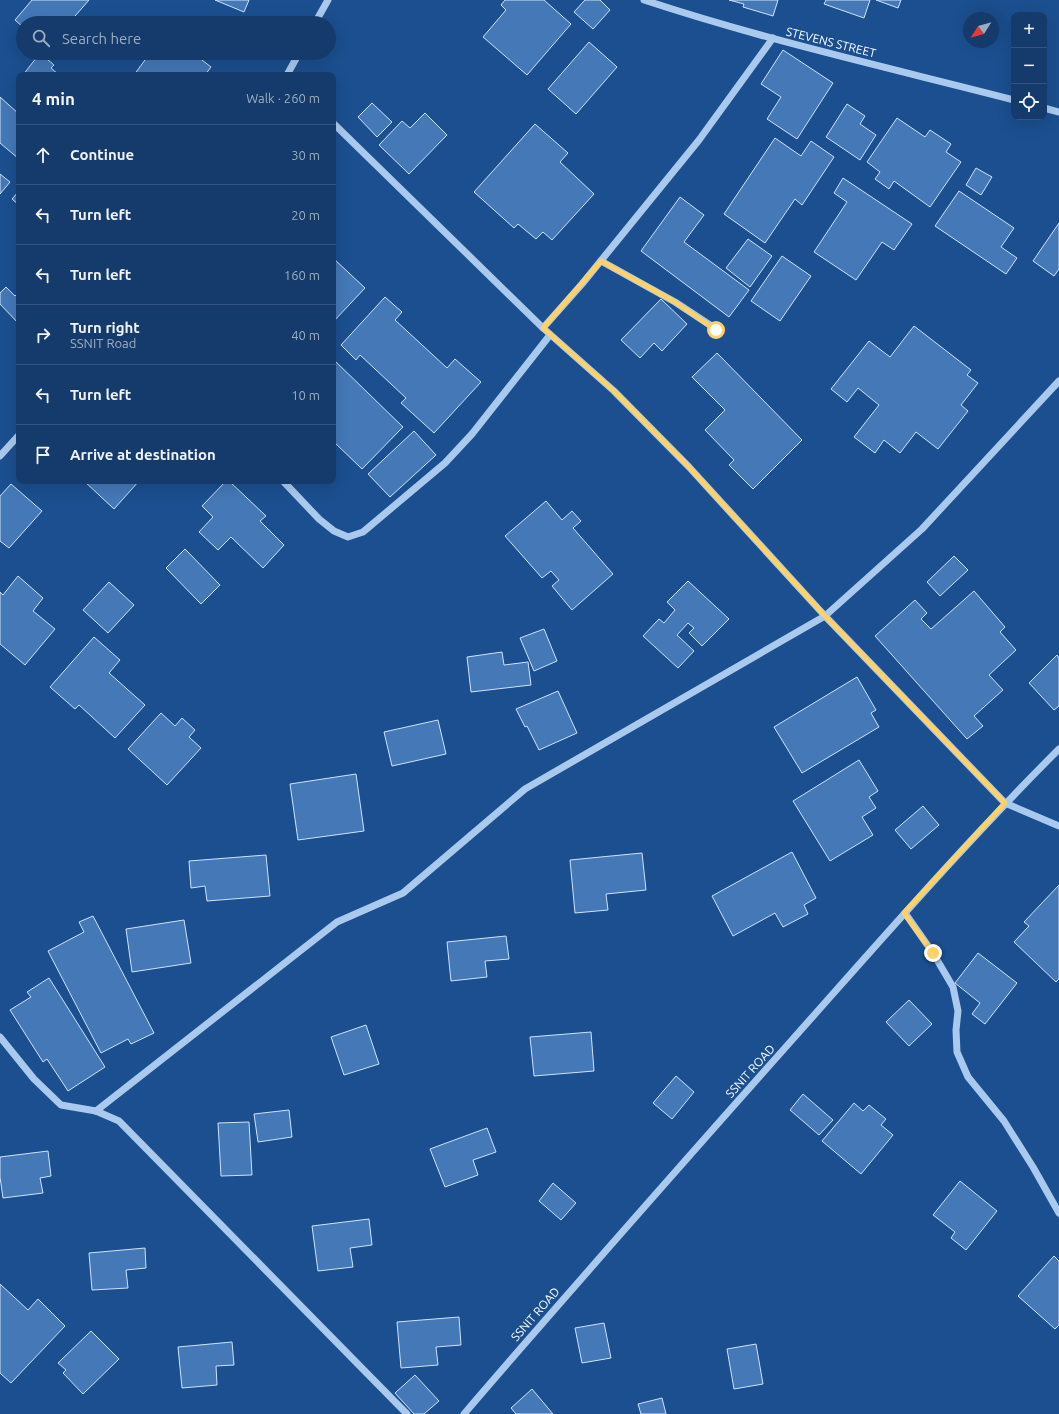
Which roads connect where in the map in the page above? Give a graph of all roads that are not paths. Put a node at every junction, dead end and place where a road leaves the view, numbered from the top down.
1 (328, 0) edge
2 (644, 0) edge
3 (319, 16) edge
4 (773, 38) junction
5 (295, 60) edge
6 (289, 72) edge
7 (1011, 99) edge
8 (1047, 109) edge
9 (1059, 112) edge
10 (336, 126) edge
11 (601, 261) junction
12 (543, 328) junction
13 (716, 330) dead end
14 (550, 334) junction
15 (1059, 381) edge
16 (16, 437) edge
17 (0, 456) edge
18 (286, 484) edge
19 (825, 616) junction
20 (1059, 749) edge
21 (1005, 803) junction
22 (1059, 826) edge
23 (904, 913) junction
24 (0, 1037) edge
25 (96, 1111) junction
26 (1059, 1213) edge
27 (407, 1414) edge
28 (464, 1414) edge

1 - 3 street
2 - 4 street, STEVENS STREET
4 - 7 street, STEVENS STREET
4 - 11 street
5 - 6 street
8 - 9 street
10 - 12 street
11 - 12 street
11 - 13 street
12 - 14 street
14 - 18 street
14 - 19 street
15 - 19 street
16 - 17 street
19 - 21 street
19 - 25 street
20 - 21 street, SSNIT ROAD
21 - 22 street
21 - 23 street, SSNIT ROAD
23 - 26 street
23 - 28 street, SSNIT ROAD
24 - 25 street
25 - 27 street

